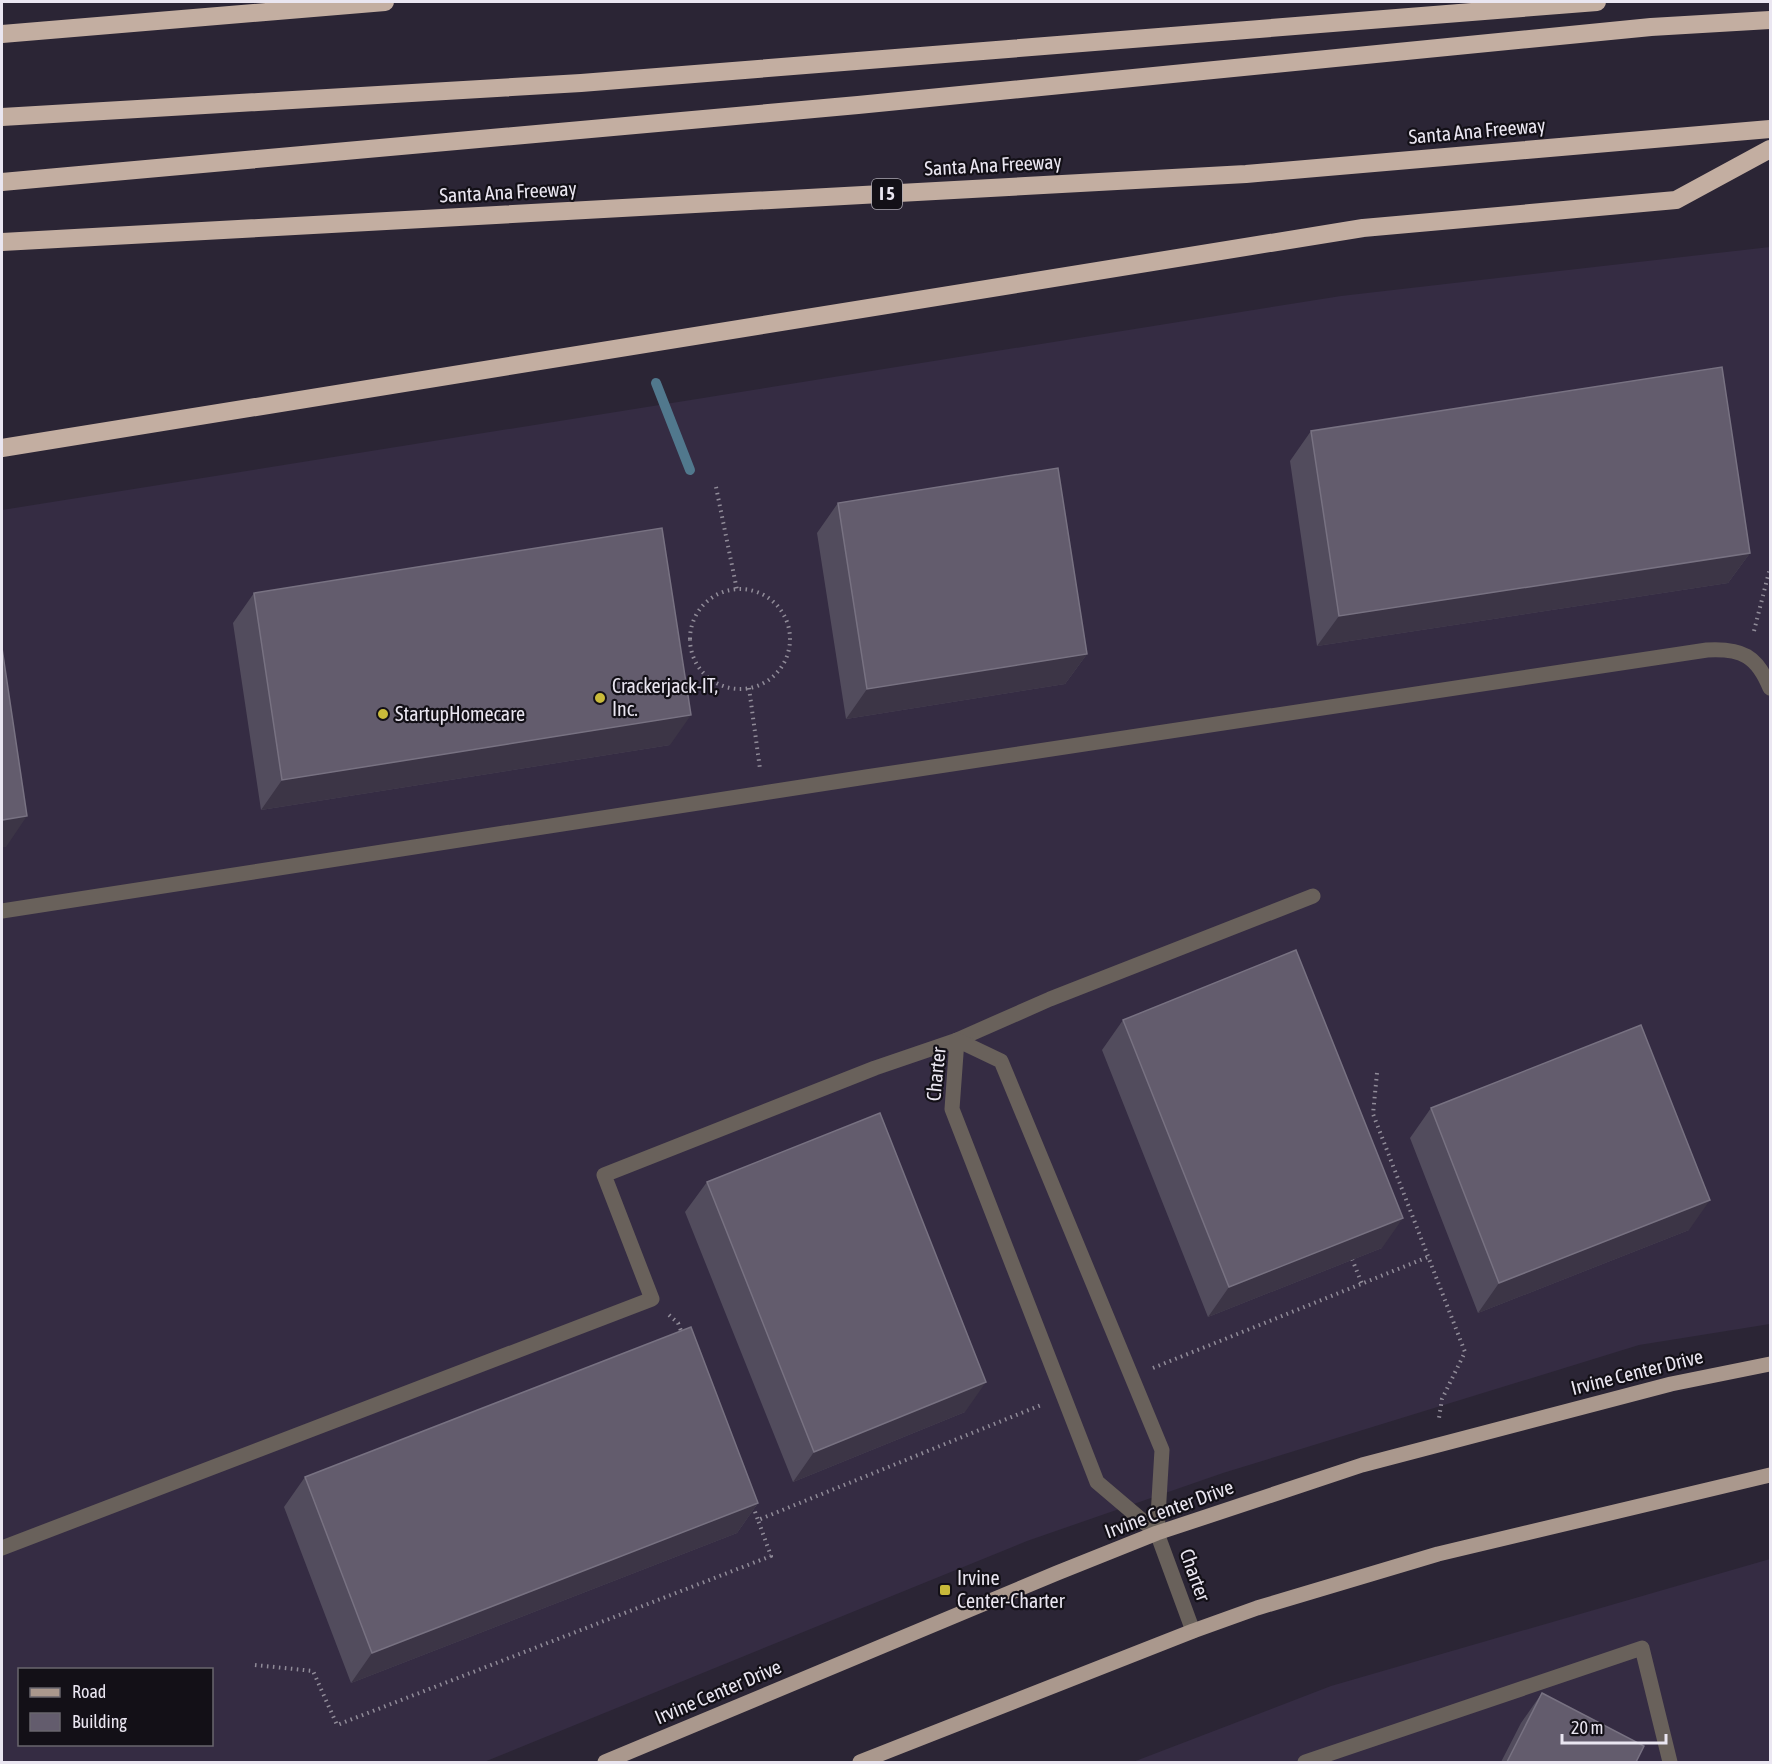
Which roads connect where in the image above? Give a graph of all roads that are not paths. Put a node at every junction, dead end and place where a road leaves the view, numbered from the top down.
1 (385, 2) edge
2 (1597, 2) edge
3 (1770, 20) edge
4 (2, 34) edge
5 (2, 117) edge
6 (1770, 129) edge
7 (1770, 149) edge
8 (2, 182) edge
9 (2, 242) edge
10 (2, 448) edge
11 (1770, 688) edge
12 (1312, 896) dead end
13 (2, 911) edge
14 (957, 1040) junction
15 (1770, 1364) edge
16 (1770, 1475) edge
17 (1157, 1533) junction
18 (2, 1548) edge
19 (1193, 1630) junction
20 (605, 1762) edge
21 (860, 1762) edge
22 (1305, 1762) edge
23 (1670, 1762) edge

1 - 4 highway
2 - 5 highway
3 - 8 highway
6 - 9 highway, Santa Ana Freeway / I 5
7 - 10 highway
11 - 13 street
12 - 14 street
14 - 17 street, Charter
14 - 17 street, Charter
14 - 18 street
15 - 17 main road, Irvine Center Drive
16 - 19 main road
17 - 19 street, Charter
17 - 20 main road, Irvine Center Drive
19 - 21 main road
22 - 23 street

